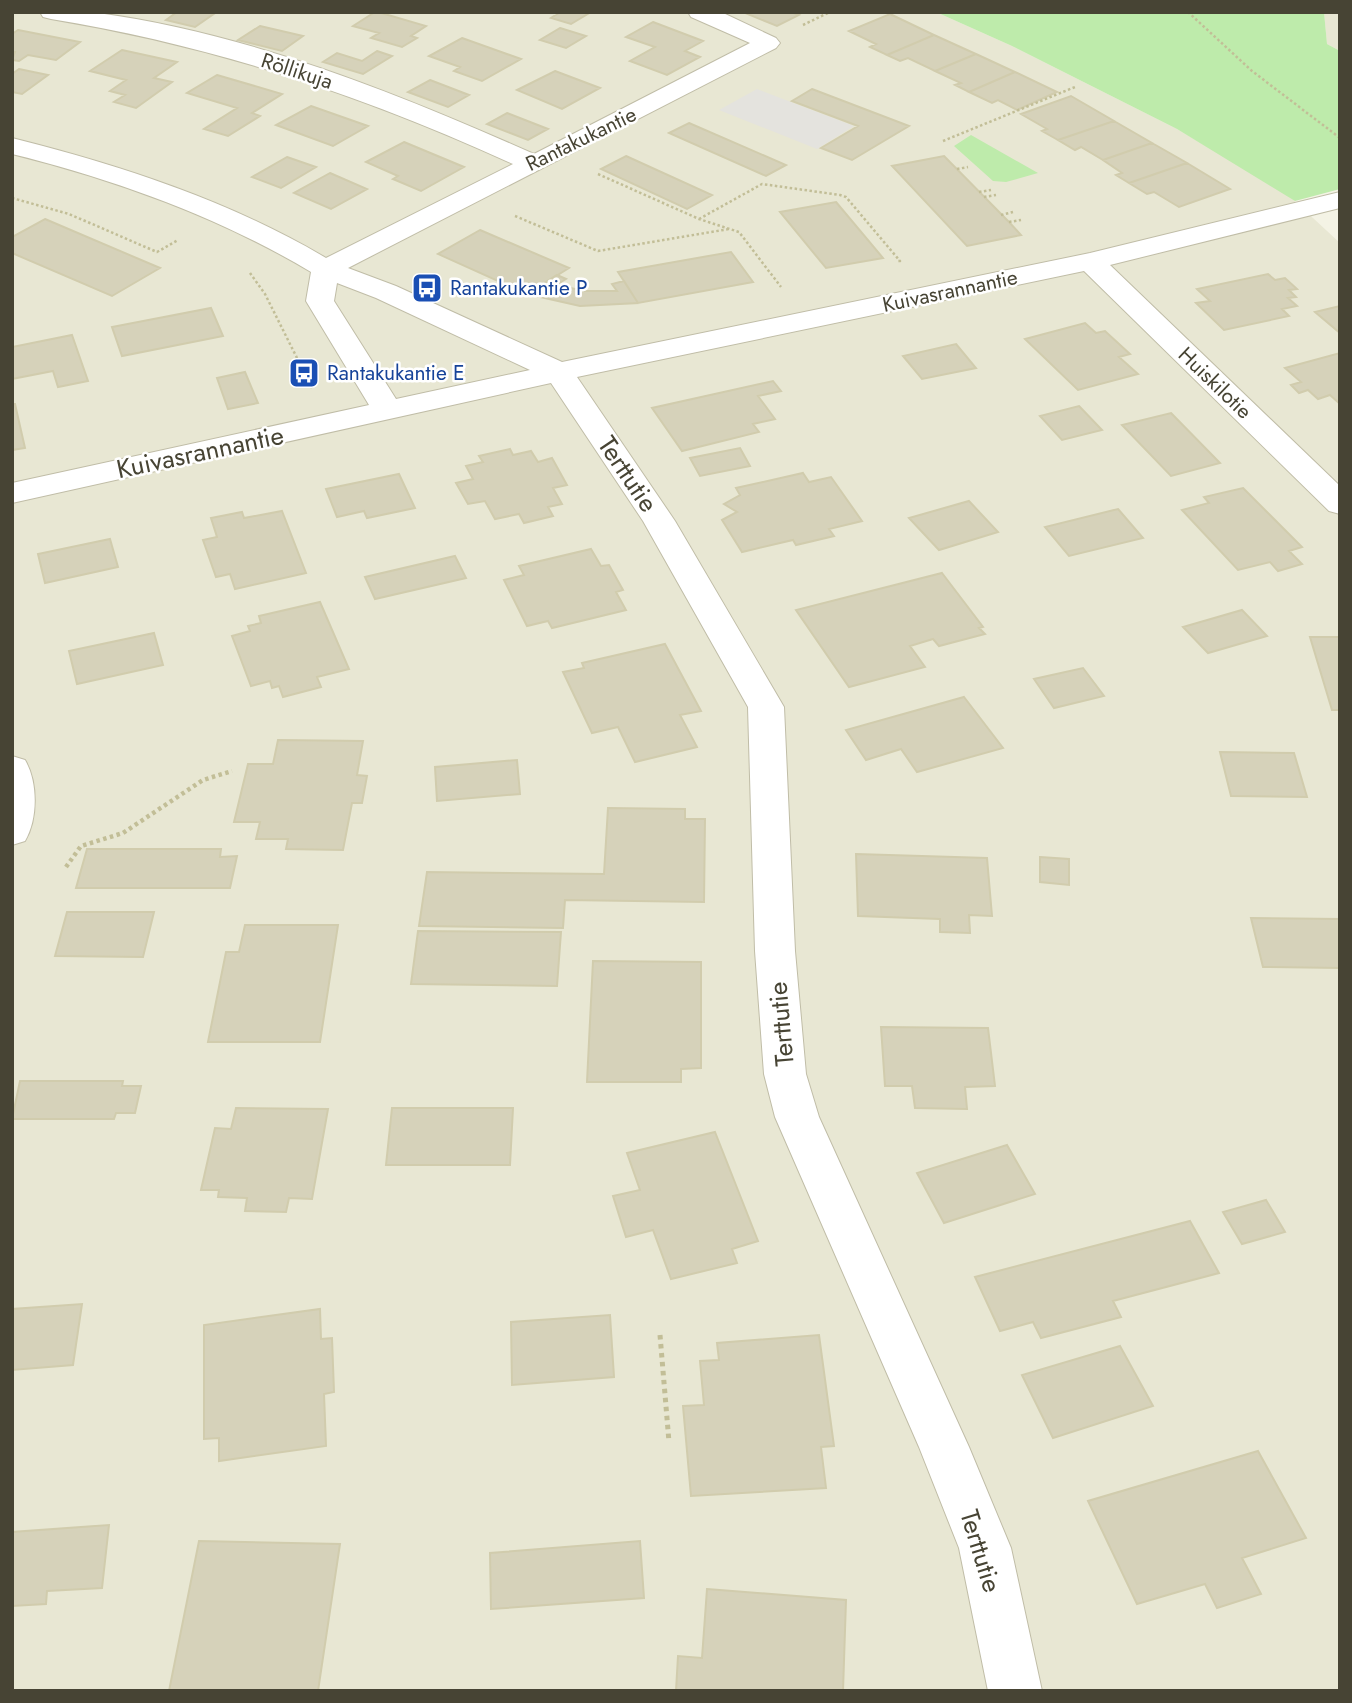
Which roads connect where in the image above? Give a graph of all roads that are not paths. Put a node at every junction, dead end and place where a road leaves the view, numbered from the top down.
1 (51, 12) edge
2 (699, 12) edge
3 (12, 146) edge
4 (543, 158) junction
5 (1340, 200) edge
6 (1090, 261) junction
7 (325, 269) junction
8 (559, 372) junction
9 (388, 411) junction
10 (12, 493) edge
11 (1340, 504) edge
12 (12, 769) edge
13 (12, 831) edge
14 (1016, 1691) edge

1 - 4 street, Röllikuja
2 - 4 street, Rantakukantie
3 - 7 street
4 - 7 street, Rantakukantie
5 - 6 street, Kuivasrannantie
6 - 8 street, Kuivasrannantie
6 - 11 street, Huiskilotie
7 - 8 street
7 - 9 street
8 - 9 street, Kuivasrannantie
8 - 14 street, Terttutie
9 - 10 street, Kuivasrannantie
12 - 13 street

